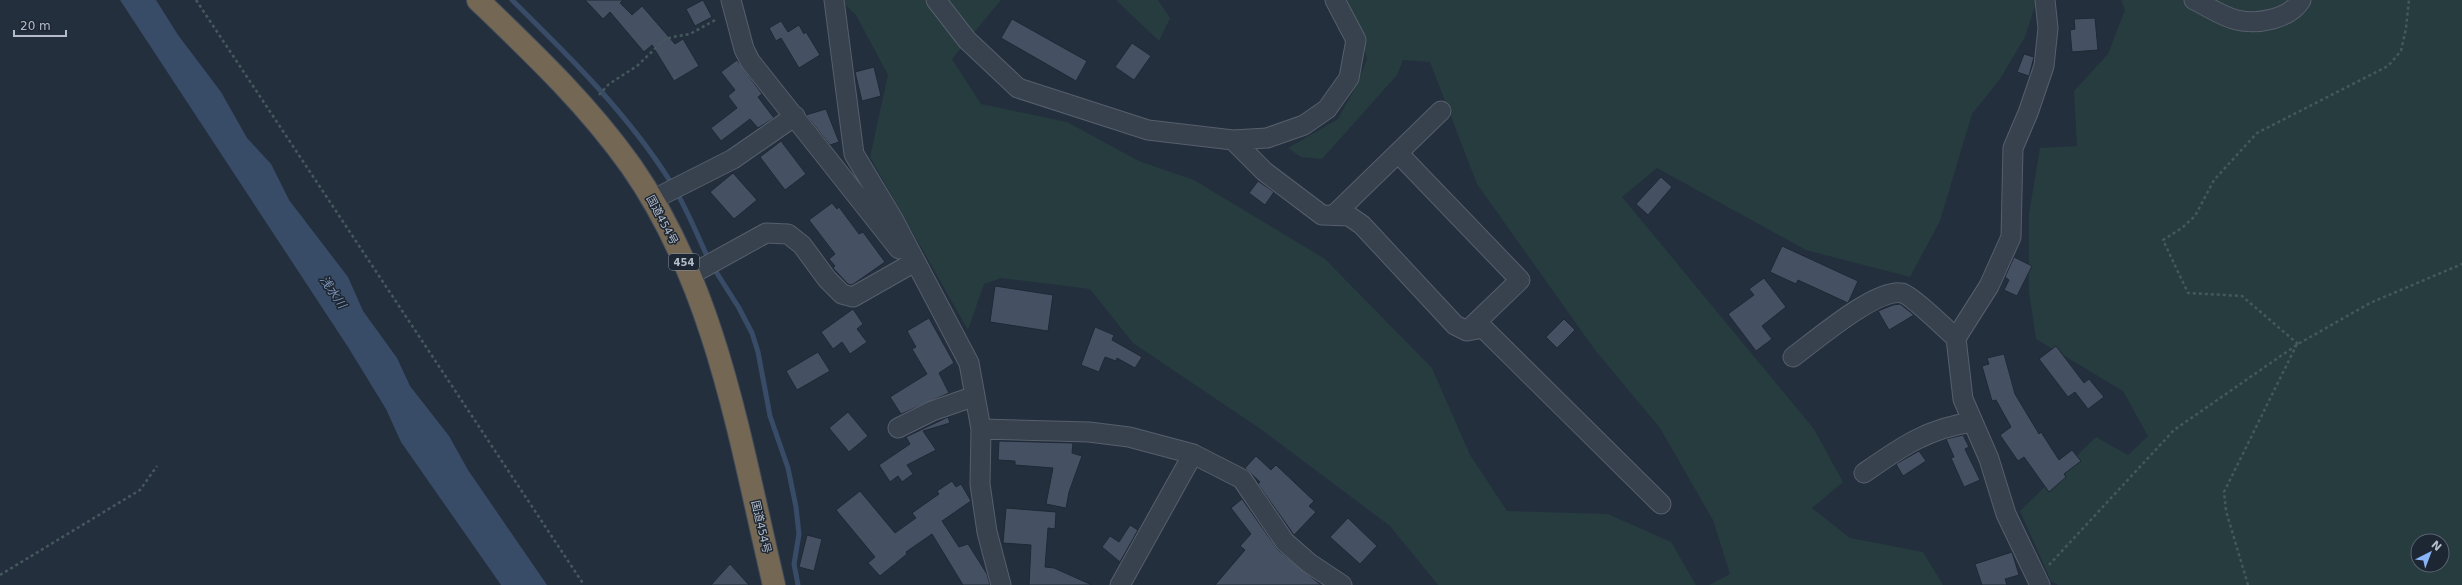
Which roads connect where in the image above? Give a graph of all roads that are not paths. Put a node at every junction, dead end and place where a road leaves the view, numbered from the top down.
1 (478, 0) edge
2 (834, 0) edge
3 (936, 0) edge
4 (1335, 0) edge
5 (2045, 0) edge
6 (2194, 0) edge
7 (2302, 0) edge
8 (732, 5) edge
9 (1441, 111) dead end
10 (795, 116) junction
11 (1233, 140) junction
12 (1398, 153) junction
13 (652, 200) junction
14 (1334, 216) junction
15 (916, 267) junction
16 (690, 275) junction
17 (1467, 331) junction
18 (1956, 338) junction
19 (1793, 357) dead end
20 (975, 396) junction
21 (1973, 422) junction
22 (898, 428) dead end
23 (981, 429) junction
24 (1193, 454) junction
25 (1864, 473) dead end
26 (1661, 504) dead end
27 (2038, 582) edge
28 (774, 585) edge
29 (1001, 585) edge
30 (1120, 585) edge
31 (1342, 585) edge

1 - 13 highway, 国道454号 / 454
2 - 15 street
3 - 11 street
4 - 11 street
5 - 18 street
6 - 7 street
8 - 10 street
9 - 12 street
10 - 13 street
10 - 15 street
11 - 14 street
12 - 14 street
12 - 17 street
13 - 16 highway, 国道454号 / 454
14 - 17 street
15 - 16 street
15 - 20 street
16 - 28 highway, 国道454号 / 454
17 - 26 street
18 - 19 street
18 - 21 street
20 - 22 street
20 - 23 street
21 - 25 street
21 - 27 street
23 - 24 street
23 - 29 street
24 - 30 street
24 - 31 street

